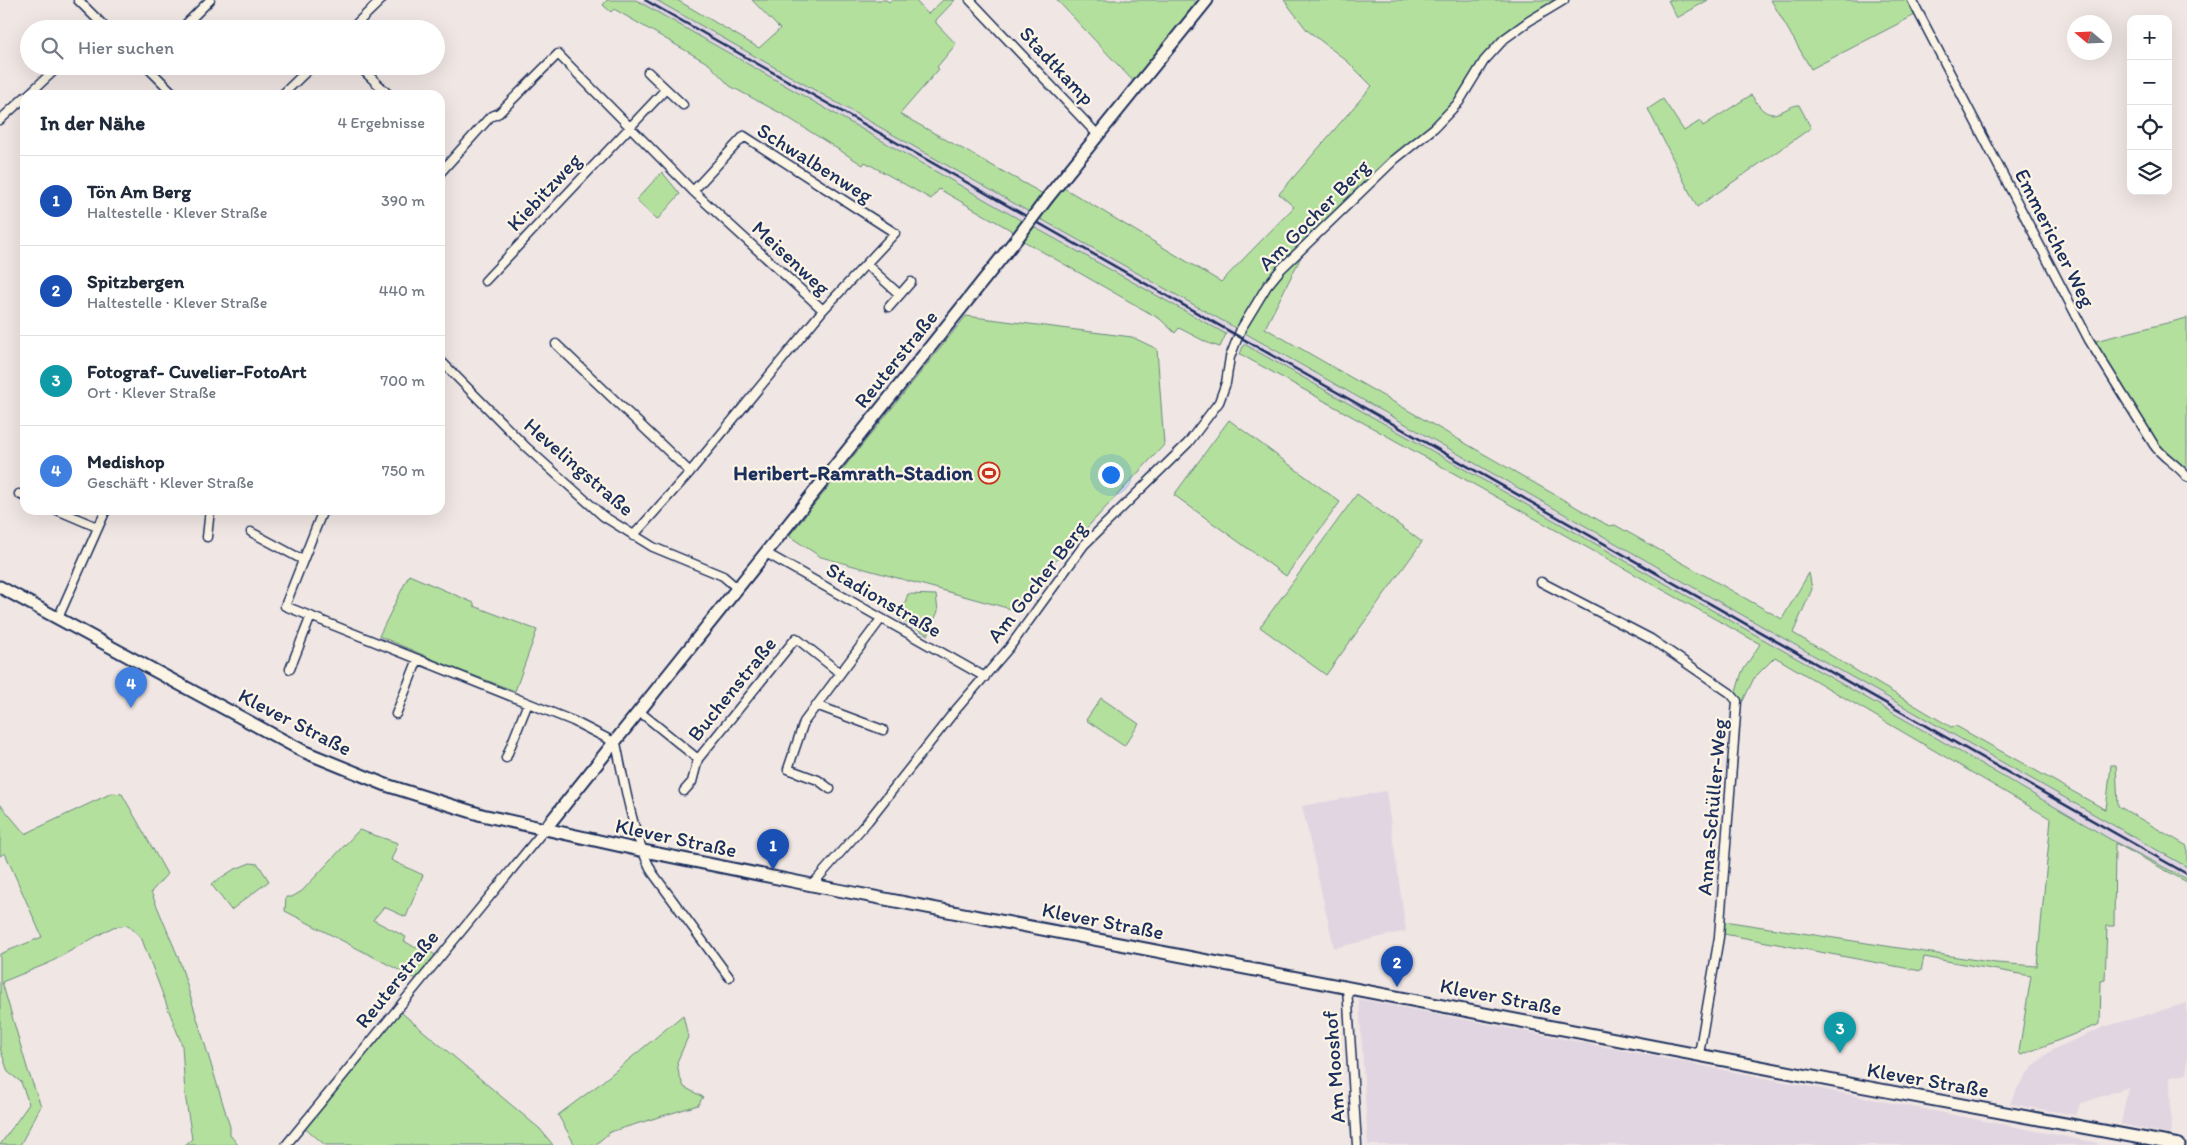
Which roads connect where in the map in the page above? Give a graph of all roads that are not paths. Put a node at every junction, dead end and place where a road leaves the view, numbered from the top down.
1 (78, 0) edge
2 (210, 0) edge
3 (381, 0) edge
4 (970, 0) edge
5 (1207, 0) edge
6 (1564, 0) edge
7 (1912, 0) edge
8 (97, 20) edge
9 (190, 20) edge
10 (360, 20) edge
11 (648, 72) dead end
12 (49, 75) edge
13 (155, 75) edge
14 (303, 75) edge
15 (368, 75) edge
16 (666, 89) junction
17 (33, 90) edge
18 (170, 90) edge
19 (287, 90) edge
20 (384, 90) edge
21 (20, 102) edge
22 (683, 105) dead end
23 (0, 120) edge
24 (629, 127) junction
25 (1097, 134) junction
26 (445, 168) edge
27 (693, 191) junction
28 (866, 264) junction
29 (485, 281) dead end
30 (912, 282) dead end
31 (899, 294) junction
32 (889, 307) dead end
33 (823, 310) junction
34 (556, 344) dead end
35 (445, 365) edge
36 (690, 472) junction
37 (2187, 477) edge
38 (69, 515) edge
39 (103, 515) edge
40 (209, 515) edge
41 (320, 515) edge
42 (97, 527) junction
43 (251, 532) dead end
44 (207, 536) dead end
45 (633, 536) junction
46 (766, 553) junction
47 (303, 560) junction
48 (1541, 582) dead end
49 (0, 586) edge
50 (738, 589) junction
51 (311, 616) junction
52 (58, 618) junction
53 (881, 619) junction
54 (418, 659) junction
55 (290, 669) dead end
56 (840, 673) junction
57 (985, 677) junction
58 (528, 703) junction
59 (816, 705) junction
60 (640, 712) junction
61 (396, 714) dead end
62 (883, 730) dead end
63 (616, 743) junction
64 (506, 758) dead end
65 (698, 759) junction
66 (830, 790) dead end
67 (684, 791) dead end
68 (541, 834) junction
69 (644, 851) junction
70 (812, 885) junction
71 (729, 977) dead end
72 (1347, 987) junction
73 (1699, 1054) junction
74 (286, 1145) edge
75 (1357, 1145) edge
76 (2179, 1145) edge

1 - 8 street
2 - 9 street
3 - 10 street
4 - 25 street, Stadtkamp
5 - 25 street, Reuterstraße
6 - 57 street, Am Gocher Berg
7 - 37 street, Emmericher Weg
11 - 16 street
12 - 17 street
13 - 18 street
14 - 19 street
15 - 20 street
16 - 22 street
16 - 24 street
21 - 23 street
24 - 26 street, Meisenweg
24 - 27 street, Meisenweg
24 - 29 street, Kiebitzweg
25 - 46 street, Reuterstraße, bridge
27 - 28 street, Schwalbenweg
27 - 33 street, Meisenweg
28 - 31 street
28 - 33 street, Schwalbenweg
30 - 31 street
31 - 32 street
33 - 36 street, Meisenweg
34 - 36 street
35 - 45 street, Hevelingstraße
36 - 45 street, Meisenweg
38 - 42 street
39 - 42 street
40 - 44 street
41 - 47 street
42 - 52 street
43 - 47 street
45 - 50 street, Hevelingstraße
46 - 50 street, Reuterstraße
46 - 53 street, Stadionstraße
47 - 51 street
48 - 73 street, Anna-Schüller-Weg
49 - 52 street, Klever Straße
50 - 60 street, Reuterstraße
51 - 54 street
51 - 55 street
52 - 68 street, Klever Straße
53 - 56 street
53 - 57 street, Stadionstraße
54 - 58 street
54 - 61 street
56 - 59 street
56 - 65 street, Buchenstraße
57 - 70 street, Am Gocher Berg
58 - 63 street
58 - 64 street
59 - 62 street
59 - 66 street
60 - 63 street, Reuterstraße
60 - 65 street, Buchenstraße
63 - 68 street, Reuterstraße
63 - 69 street
65 - 67 street, Buchenstraße
68 - 69 street, Klever Straße
68 - 74 street, Reuterstraße
69 - 70 street, Klever Straße
69 - 71 street
70 - 72 street, Klever Straße
72 - 73 street, Klever Straße
72 - 75 street, Am Mooshof
73 - 76 street, Klever Straße

